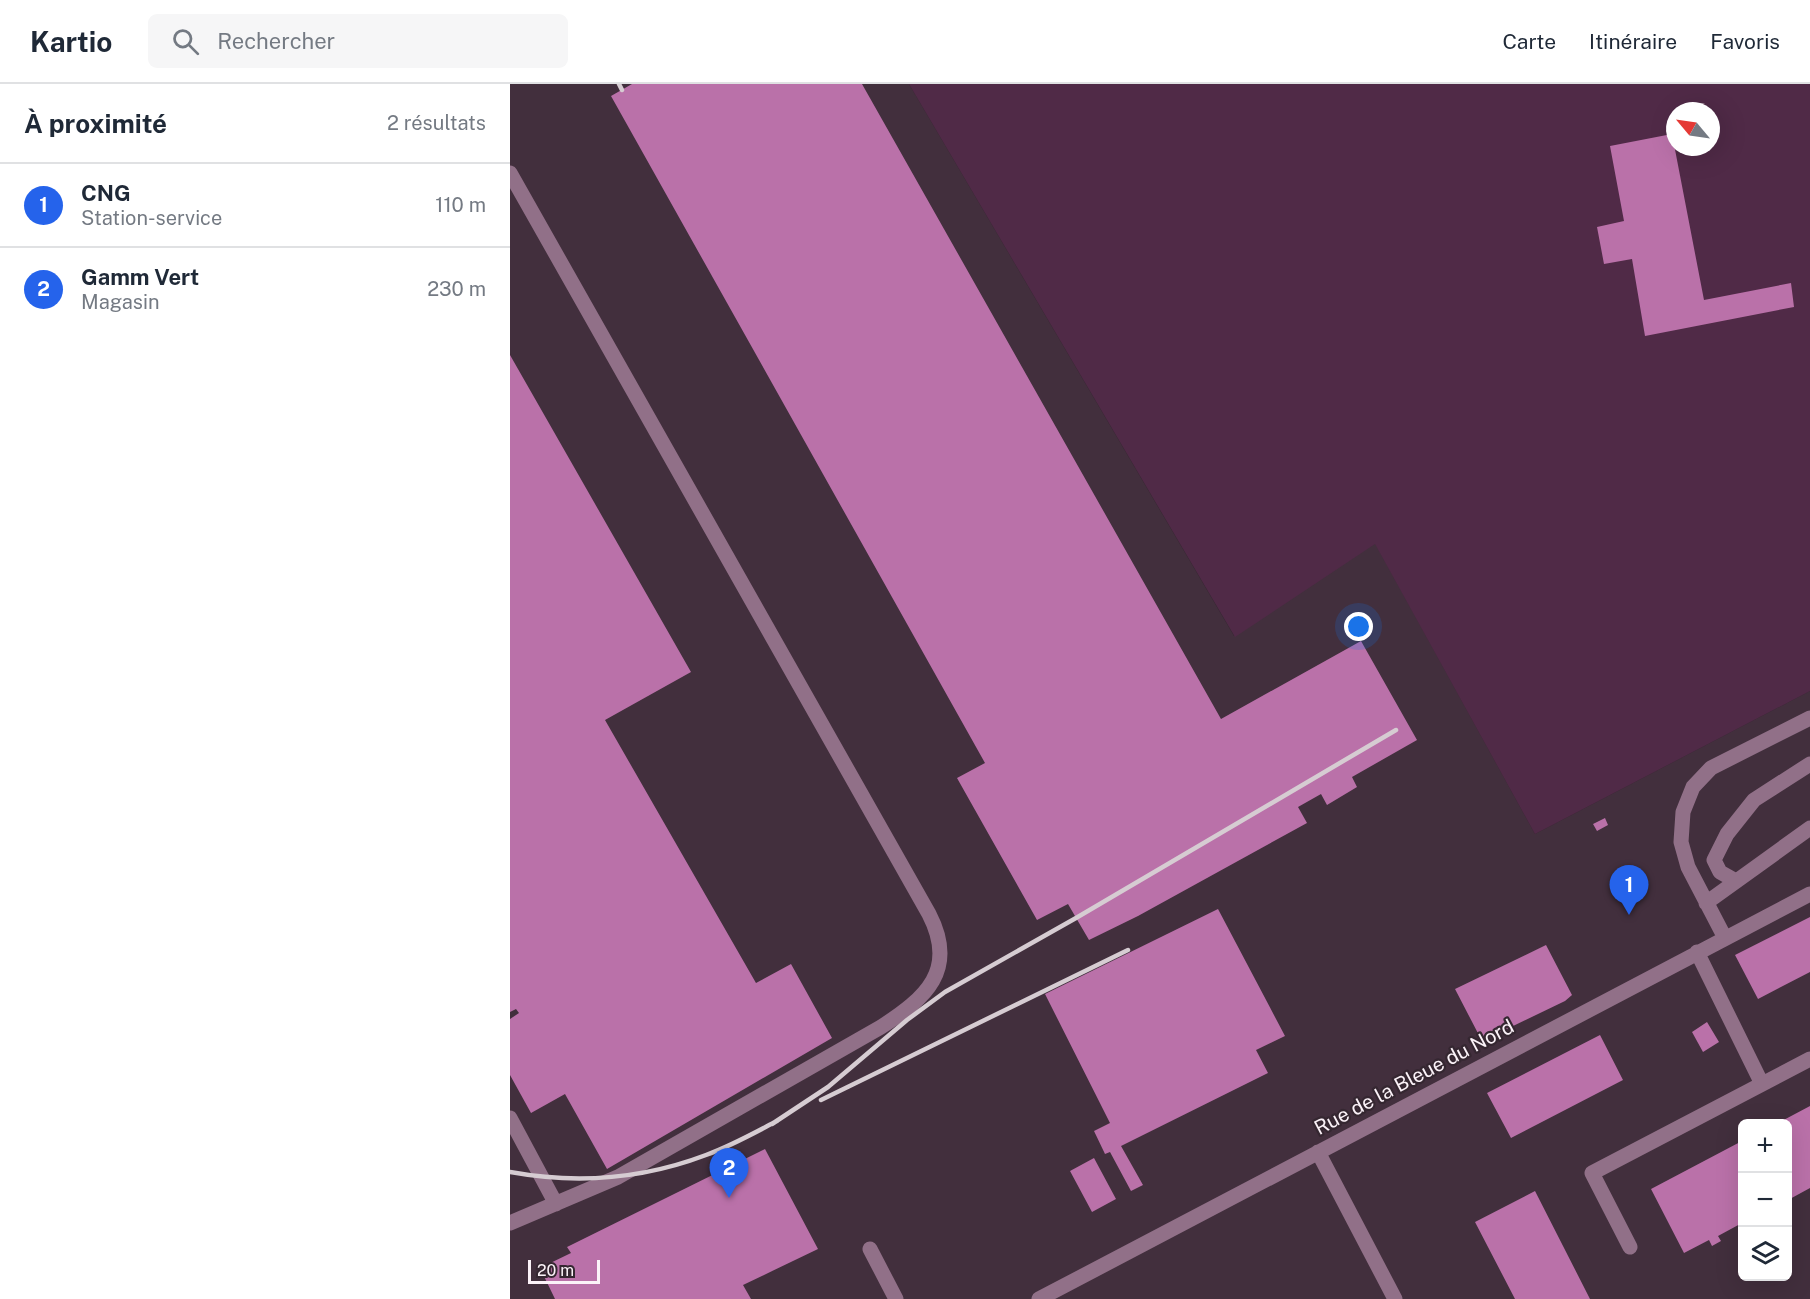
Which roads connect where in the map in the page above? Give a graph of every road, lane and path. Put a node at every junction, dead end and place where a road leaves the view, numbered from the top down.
1 (510, 173) edge
2 (1810, 718) edge
3 (1810, 764) edge
4 (1810, 828) edge
5 (1736, 881) junction
6 (1810, 894) edge
7 (1706, 903) junction
8 (1725, 938) junction
9 (1697, 952) junction
10 (1810, 1059) edge
11 (1762, 1084) junction
12 (510, 1118) edge
13 (1318, 1152) junction
14 (556, 1204) junction
15 (510, 1223) edge
16 (1630, 1247) dead end
17 (870, 1249) dead end
18 (1045, 1297) edge
19 (896, 1299) edge
20 (1395, 1299) edge

1 - 14 street
2 - 7 street
3 - 5 street
4 - 5 street
5 - 7 street
6 - 8 street, Rue de la Bleue du Nord
7 - 8 street
8 - 9 street, Rue de la Bleue du Nord
9 - 11 street
9 - 13 street, Rue de la Bleue du Nord
10 - 11 street
11 - 16 street
12 - 14 street
13 - 18 street, Rue de la Bleue du Nord
13 - 20 street
14 - 15 street
17 - 19 street

